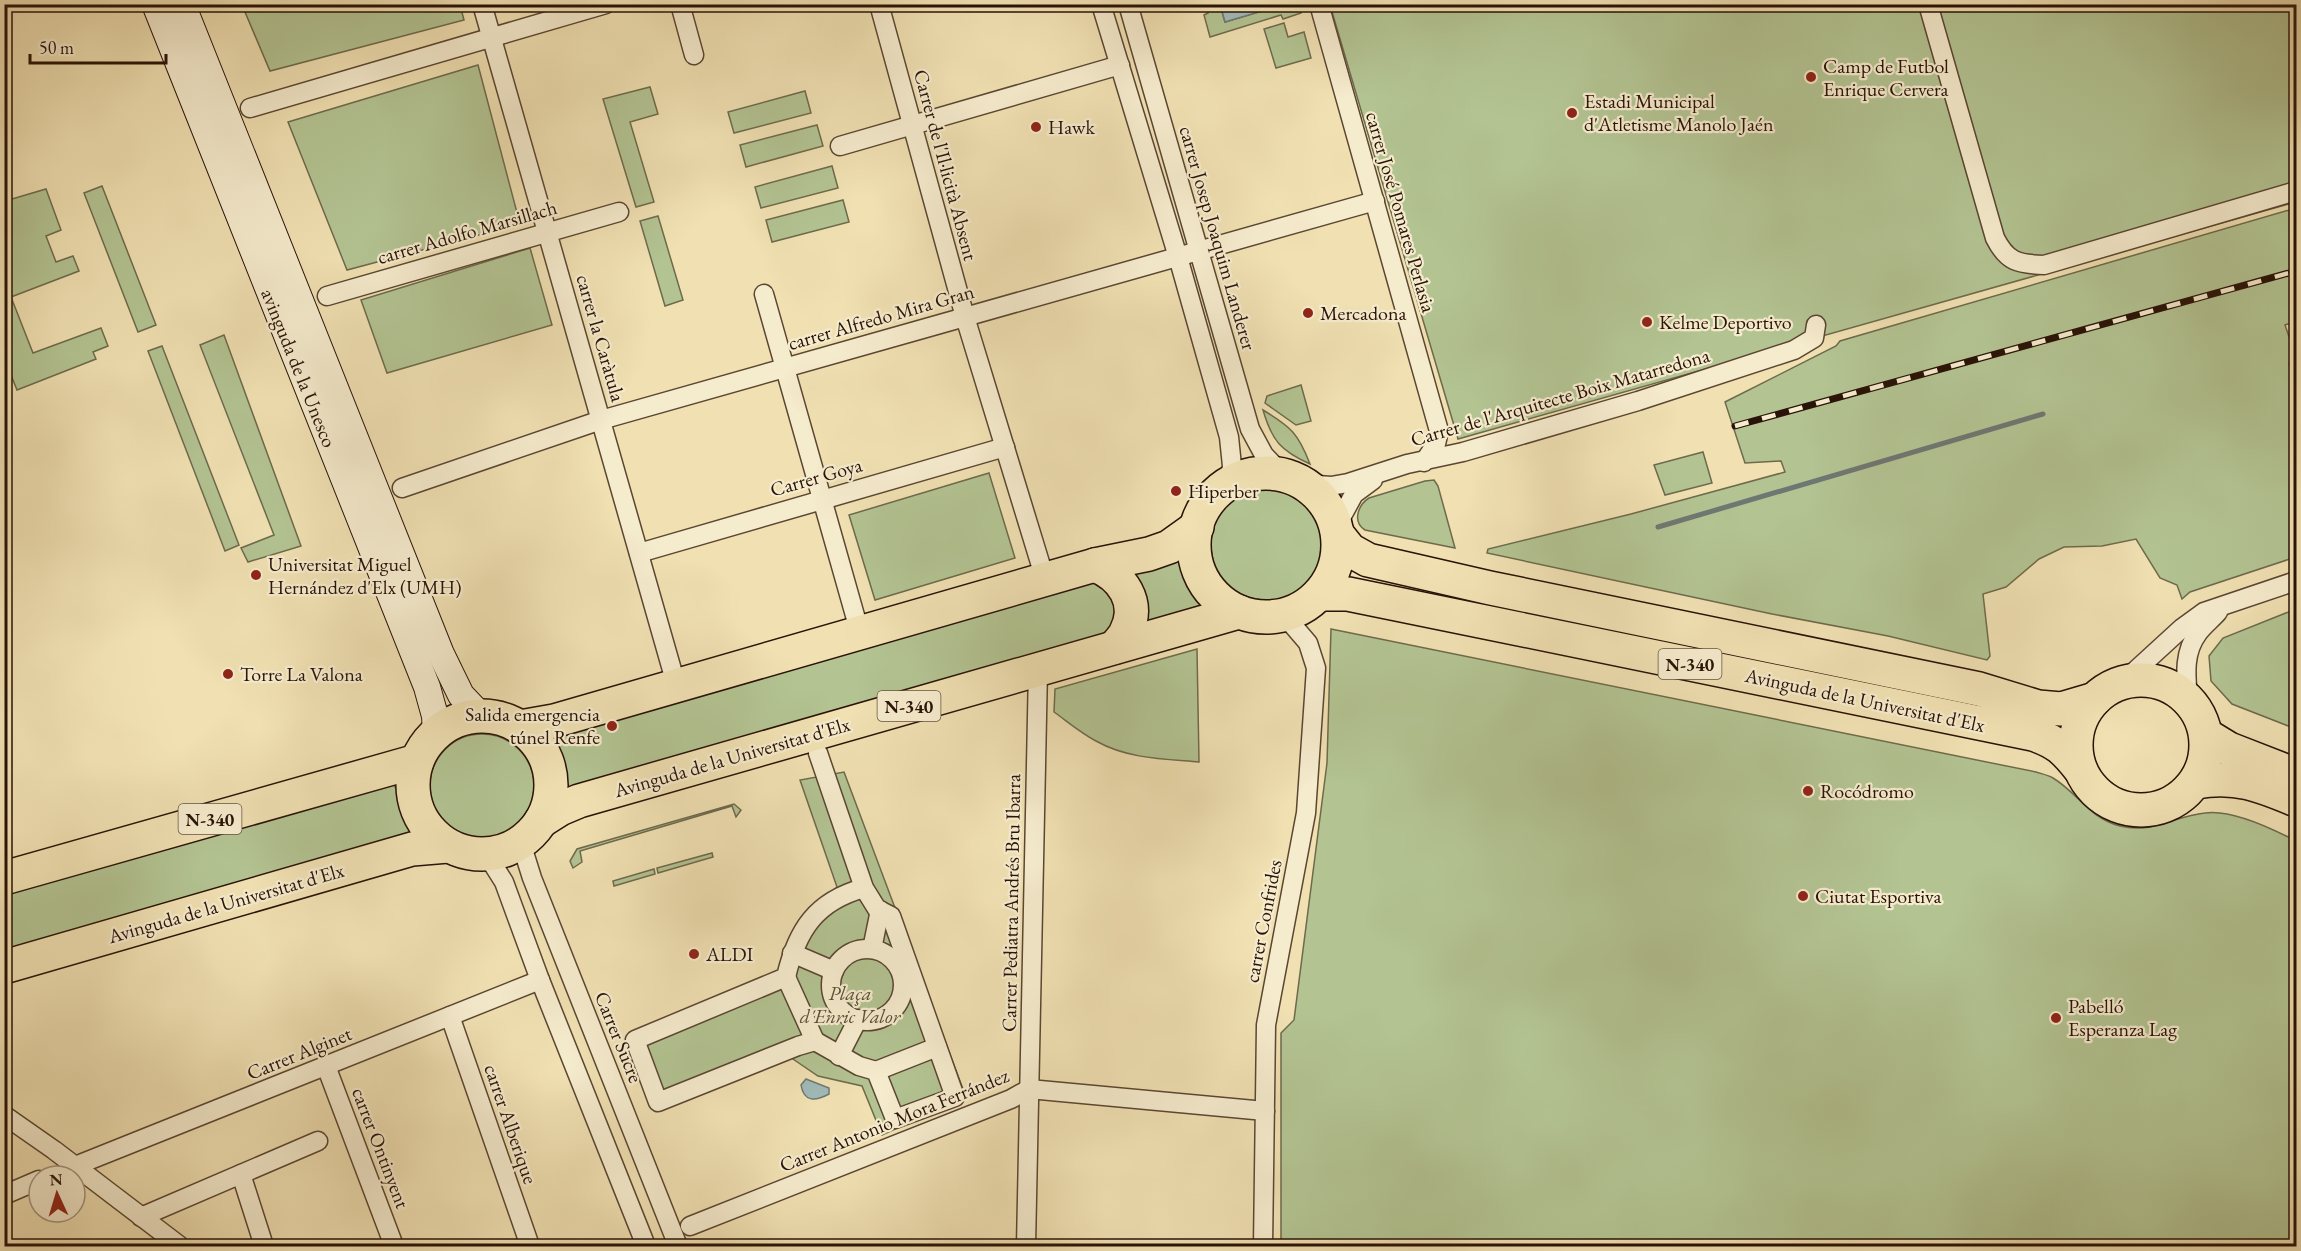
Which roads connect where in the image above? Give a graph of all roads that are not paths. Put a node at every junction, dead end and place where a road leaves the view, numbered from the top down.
1 (155, 4) edge
2 (182, 4) edge
3 (482, 4) edge
4 (606, 4) edge
5 (680, 4) edge
6 (879, 4) edge
7 (1101, 4) edge
8 (1128, 4) edge
9 (1319, 4) edge
10 (1928, 4) edge
11 (491, 38) junction
12 (694, 55) dead end
13 (1119, 65) junction
14 (250, 108) dead end
15 (912, 125) junction
16 (840, 146) dead end
17 (2296, 191) edge
18 (1375, 201) junction
19 (619, 212) dead end
20 (547, 232) junction
21 (1199, 251) junction
22 (1178, 257) junction
23 (764, 294) dead end
24 (327, 296) dead end
25 (965, 317) junction
26 (1816, 325) dead end
27 (785, 368) junction
28 (601, 420) junction
29 (1439, 431) junction
30 (1005, 447) junction
31 (1463, 452) junction
32 (1415, 463) junction
33 (1294, 479) junction
34 (1229, 484) junction
35 (402, 488) dead end
36 (822, 499) junction
37 (1197, 527) junction
38 (1337, 531) junction
39 (639, 553) junction
40 (1095, 565) junction
41 (1045, 579) junction
42 (2296, 581) edge
43 (1320, 594) junction
44 (2226, 604) junction
45 (1239, 612) junction
46 (1284, 615) junction
47 (856, 619) dead end
48 (1115, 647) junction
49 (1038, 669) junction
50 (2123, 682) junction
51 (676, 684) junction
52 (2095, 699) junction
53 (2188, 699) junction
54 (481, 716) junction
55 (520, 727) junction
56 (436, 733) junction
57 (2206, 735) junction
58 (818, 753) dead end
59 (417, 761) junction
60 (2080, 769) junction
61 (2296, 775) edge
62 (2196, 782) junction
63 (2296, 800) edge
64 (531, 832) junction
65 (448, 846) junction
66 (487, 855) junction
67 (4, 878) edge
68 (864, 888) junction
69 (880, 910) junction
70 (872, 949) junction
71 (792, 953) junction
72 (4, 967) edge
73 (834, 971) junction
74 (786, 977) junction
75 (540, 980) junction
76 (899, 1002) junction
77 (925, 1015) junction
78 (450, 1016) junction
79 (858, 1019) junction
80 (815, 1041) junction
81 (937, 1047) junction
82 (839, 1056) junction
83 (326, 1066) junction
84 (876, 1071) junction
85 (1029, 1089) junction
86 (1265, 1111) junction
87 (4, 1115) edge
88 (318, 1141) dead end
89 (72, 1164) edge
90 (80, 1164) edge
91 (242, 1174) junction
92 (87, 1175) edge
93 (27, 1185) edge
94 (4, 1195) edge
95 (141, 1217) junction
96 (690, 1226) dead end
97 (180, 1246) edge
98 (264, 1246) edge
99 (394, 1246) edge
100 (530, 1246) edge
101 (646, 1246) edge
102 (678, 1246) edge
103 (1026, 1246) edge
104 (1263, 1246) edge

1 - 56 main road, avinguda de la Unesco
2 - 54 main road, avinguda de la Unesco
3 - 11 street, carrer la Caràtula
4 - 11 street
5 - 12 street
6 - 15 street, Carrer de l'Il·licità Absent
7 - 13 street
8 - 21 street, carrer Josep Joaquim Landerer
9 - 18 street, carrer José Pomares Perlasia
10 - 17 street
11 - 14 street
11 - 20 street, carrer la Caràtula
13 - 15 street
13 - 22 street
15 - 16 street
15 - 25 street, Carrer de l'Il·licità Absent
18 - 21 street, carrer Alfredo Mira Gran
18 - 29 street, carrer José Pomares Perlasia
19 - 20 street, carrer Adolfo Marsillach
20 - 24 street, carrer Adolfo Marsillach
20 - 28 street, carrer la Caràtula
21 - 22 street, carrer Alfredo Mira Gran
21 - 33 street, carrer Josep Joaquim Landerer
22 - 25 street, carrer Alfredo Mira Gran
22 - 34 street
23 - 27 street
25 - 27 street, carrer Alfredo Mira Gran
25 - 30 street, Carrer de l'Il·licità Absent
26 - 31 street, Carrer de l'Arquitecte Boix Matarredona
27 - 28 street, carrer Alfredo Mira Gran
27 - 36 street
28 - 35 street, carrer Alfredo Mira Gran
28 - 39 street, carrer la Caràtula
29 - 31 street
29 - 32 street
30 - 36 street, Carrer Goya
30 - 41 street, Carrer de l'Il·licità Absent
31 - 32 street, Carrer de l'Arquitecte Boix Matarredona
32 - 33 street, Carrer de l'Arquitecte Boix Matarredona
32 - 38 street, Carrer de l'Arquitecte Boix Matarredona
33 - 34 highway, N-340
33 - 38 highway, N-340
34 - 37 highway, N-340
36 - 39 street, Carrer Goya
36 - 47 street
37 - 40 highway, N-340
37 - 45 highway, N-340
38 - 43 highway, N-340
38 - 52 highway, Avinguda de la Universitat d'Elx / N-340
39 - 51 street, carrer la Caràtula
40 - 41 highway, N-340
40 - 48 highway
41 - 51 highway, N-340
42 - 44 street
43 - 46 highway, N-340
43 - 60 highway, Avinguda de la Universitat d'Elx / N-340
44 - 50 street
44 - 53 street
45 - 46 highway, N-340
45 - 48 highway, Avinguda de la Universitat d'Elx / N-340
46 - 86 street, carrer Confrides
48 - 49 highway, Avinguda de la Universitat d'Elx / N-340
49 - 64 highway, Avinguda de la Universitat d'Elx / N-340
49 - 85 street, Carrer Pediatra Andrés Bru Ibarra
50 - 52 highway, N-340
50 - 53 highway, N-340
51 - 55 highway, N-340
52 - 60 highway, N-340
53 - 57 highway, N-340
54 - 55 highway, N-340
54 - 56 highway, N-340
55 - 64 highway, N-340
56 - 59 highway, N-340
57 - 61 highway
57 - 62 highway
58 - 68 street
59 - 65 highway, N-340
59 - 67 highway, N-340
60 - 62 highway, N-340
62 - 63 highway
64 - 66 highway, N-340
64 - 102 street, Carrer Sucre
65 - 66 highway, N-340
65 - 72 highway, Avinguda de la Universitat d'Elx / N-340
66 - 75 street
68 - 69 street
68 - 71 street
69 - 70 street
69 - 77 street
70 - 73 street
70 - 76 street
71 - 73 street
71 - 74 street
73 - 79 street
74 - 80 street
74 - 80 street
75 - 78 street, Carrer Alginet
75 - 101 street
76 - 77 street
76 - 79 street
77 - 81 street
78 - 83 street, Carrer Alginet
78 - 100 street, carrer Alberique
79 - 82 street
80 - 82 street
81 - 84 street
81 - 84 street
82 - 84 street
83 - 90 street, Carrer Alginet
83 - 99 street, carrer Ontinyent
85 - 86 street, Carrer Antonio Mora Ferrández
85 - 96 street, Carrer Antonio Mora Ferrández
85 - 103 street, Carrer Pediatra Andrés Bru Ibarra
86 - 104 street, carrer Confrides
87 - 89 street
88 - 91 street
91 - 95 street
91 - 98 street
92 - 95 street
93 - 94 street
95 - 97 street

